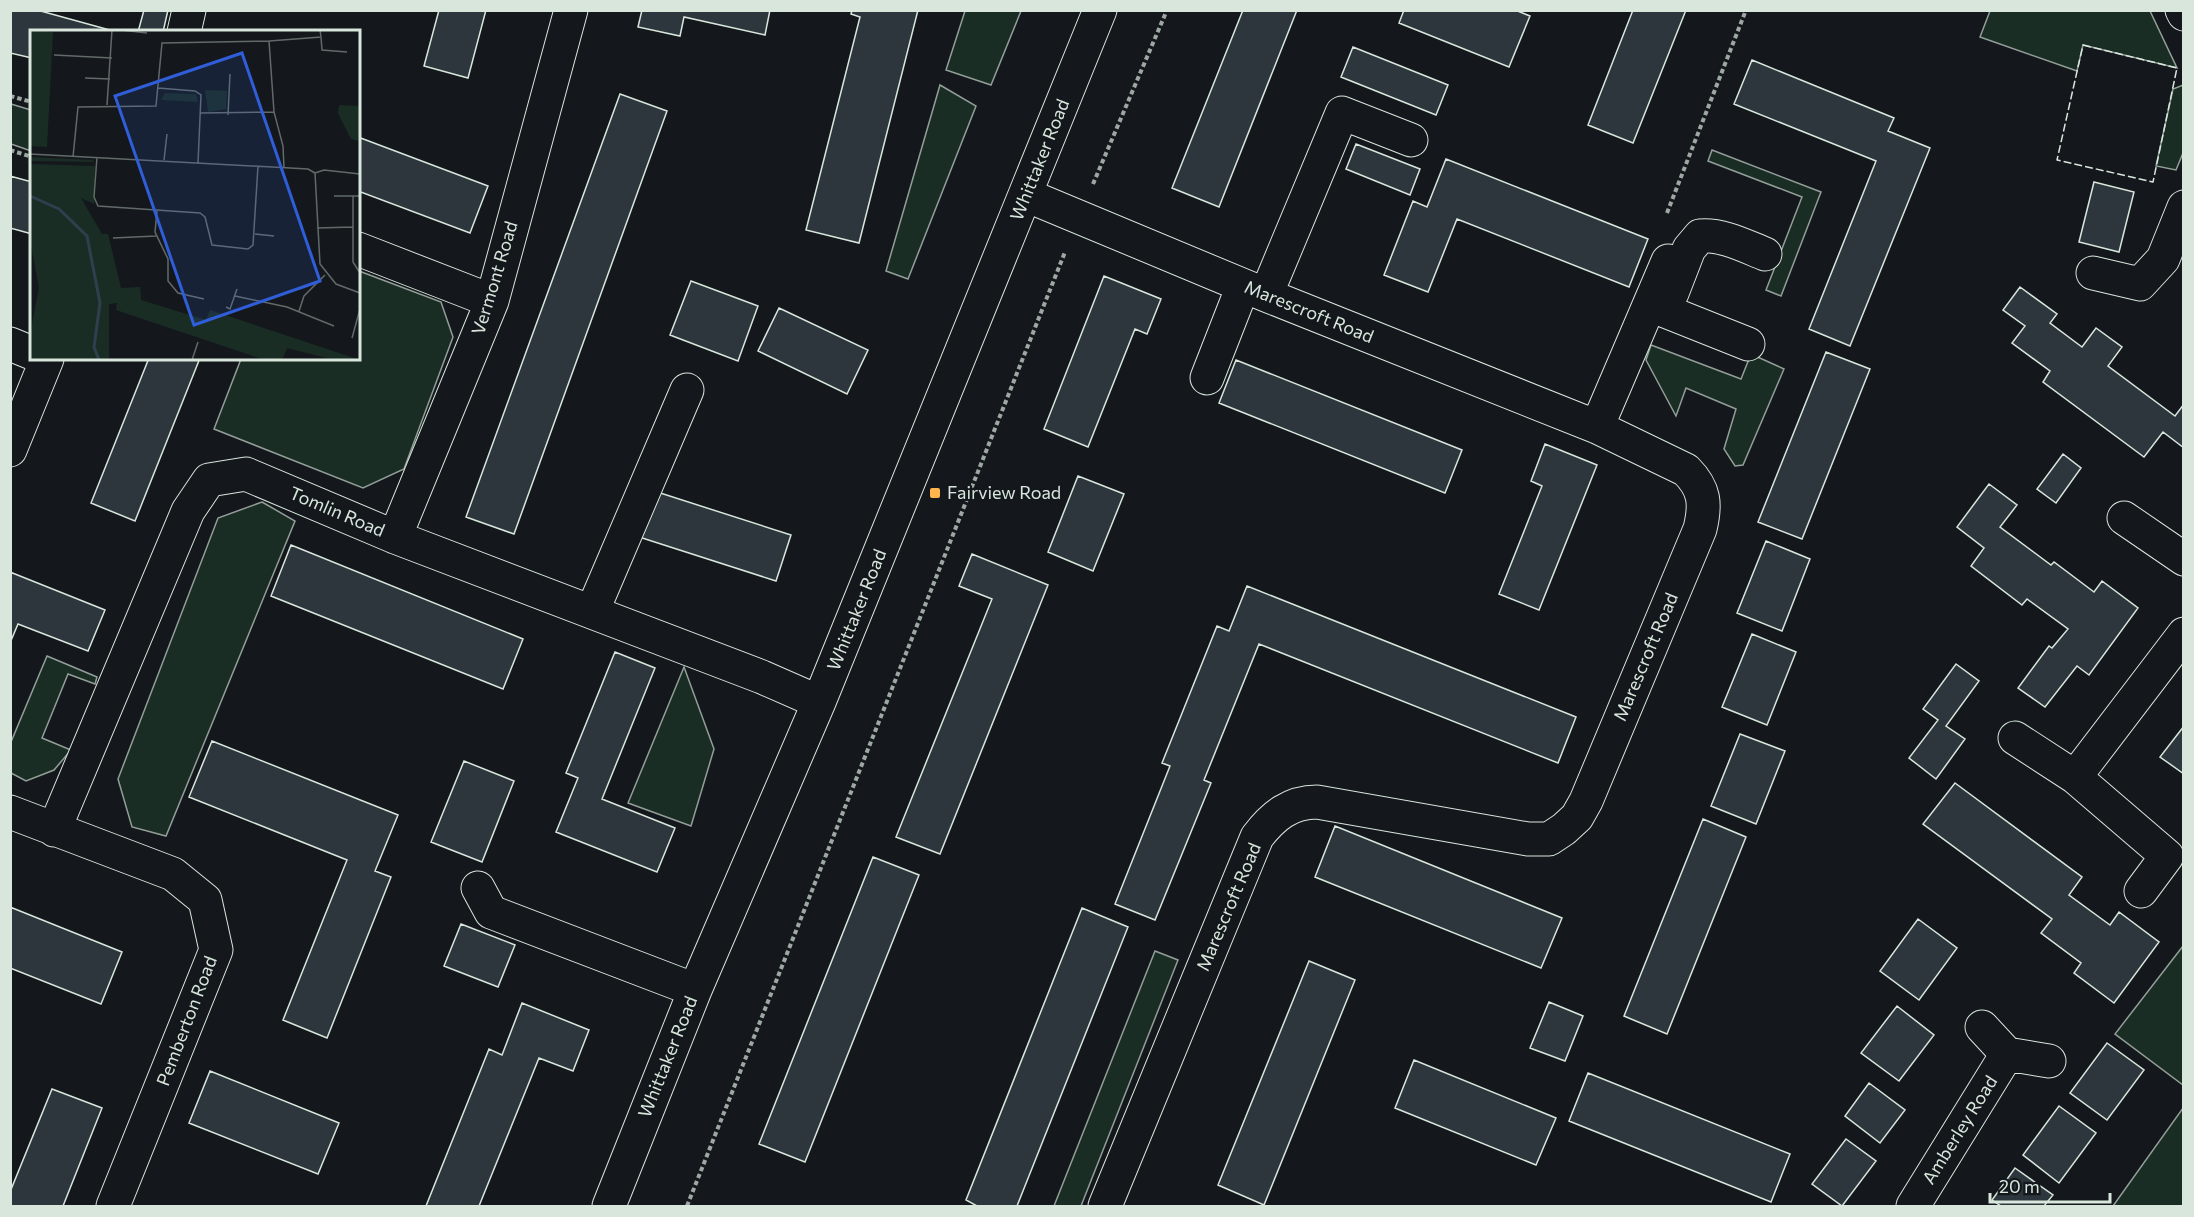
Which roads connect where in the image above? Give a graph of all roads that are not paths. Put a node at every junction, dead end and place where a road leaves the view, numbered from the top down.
1 (189, 10) edge
2 (571, 10) edge
3 (1100, 10) edge
4 (184, 30) edge
5 (1411, 140) dead end
6 (1026, 195) junction
7 (2184, 207) edge
8 (360, 250) edge
9 (1765, 254) dead end
10 (1668, 261) road end
11 (2093, 273) dead end
12 (1255, 290) junction
13 (492, 301) junction
14 (1657, 308) junction
15 (10, 344) edge
16 (1748, 344) dead end
17 (30, 352) edge
18 (47, 360) edge
19 (1207, 378) dead end
20 (687, 390) dead end
21 (1597, 427) junction
22 (10, 450) edge
23 (2124, 518) dead end
24 (395, 537) junction
25 (2184, 560) edge
26 (592, 612) junction
27 (2184, 634) edge
28 (819, 702) junction
29 (2015, 738) dead end
30 (2075, 777) junction
31 (10, 812) edge
32 (54, 830) junction
33 (478, 888) dead end
34 (2141, 891) dead end
35 (695, 990) junction
36 (1982, 1027) dead end
37 (2007, 1054) junction
38 (2049, 1061) dead end
39 (123, 1204) edge
40 (1114, 1204) edge
41 (609, 1206) edge
42 (1913, 1206) edge

1 - 4 street
2 - 13 street, Vermont Road
3 - 6 street, Whittaker Road
5 - 12 street
6 - 12 street, Marescroft Road
6 - 28 street, Whittaker Road
7 - 11 street
8 - 13 street
9 - 14 street
10 - 14 street
12 - 19 street
12 - 21 street, Marescroft Road
13 - 24 street, Vermont Road
14 - 16 street
14 - 21 street
15 - 17 street
18 - 22 street
20 - 26 street
21 - 40 street, Marescroft Road
23 - 25 street
24 - 26 street, Tomlin Road
24 - 32 street, Tomlin Road
26 - 28 street, Tomlin Road
27 - 30 street
28 - 35 street, Whittaker Road
29 - 30 street
30 - 34 street
31 - 32 street, Pemberton Road
32 - 39 street, Pemberton Road
33 - 35 street
35 - 41 street, Whittaker Road
36 - 37 street
37 - 38 street
37 - 42 street, Amberley Road

